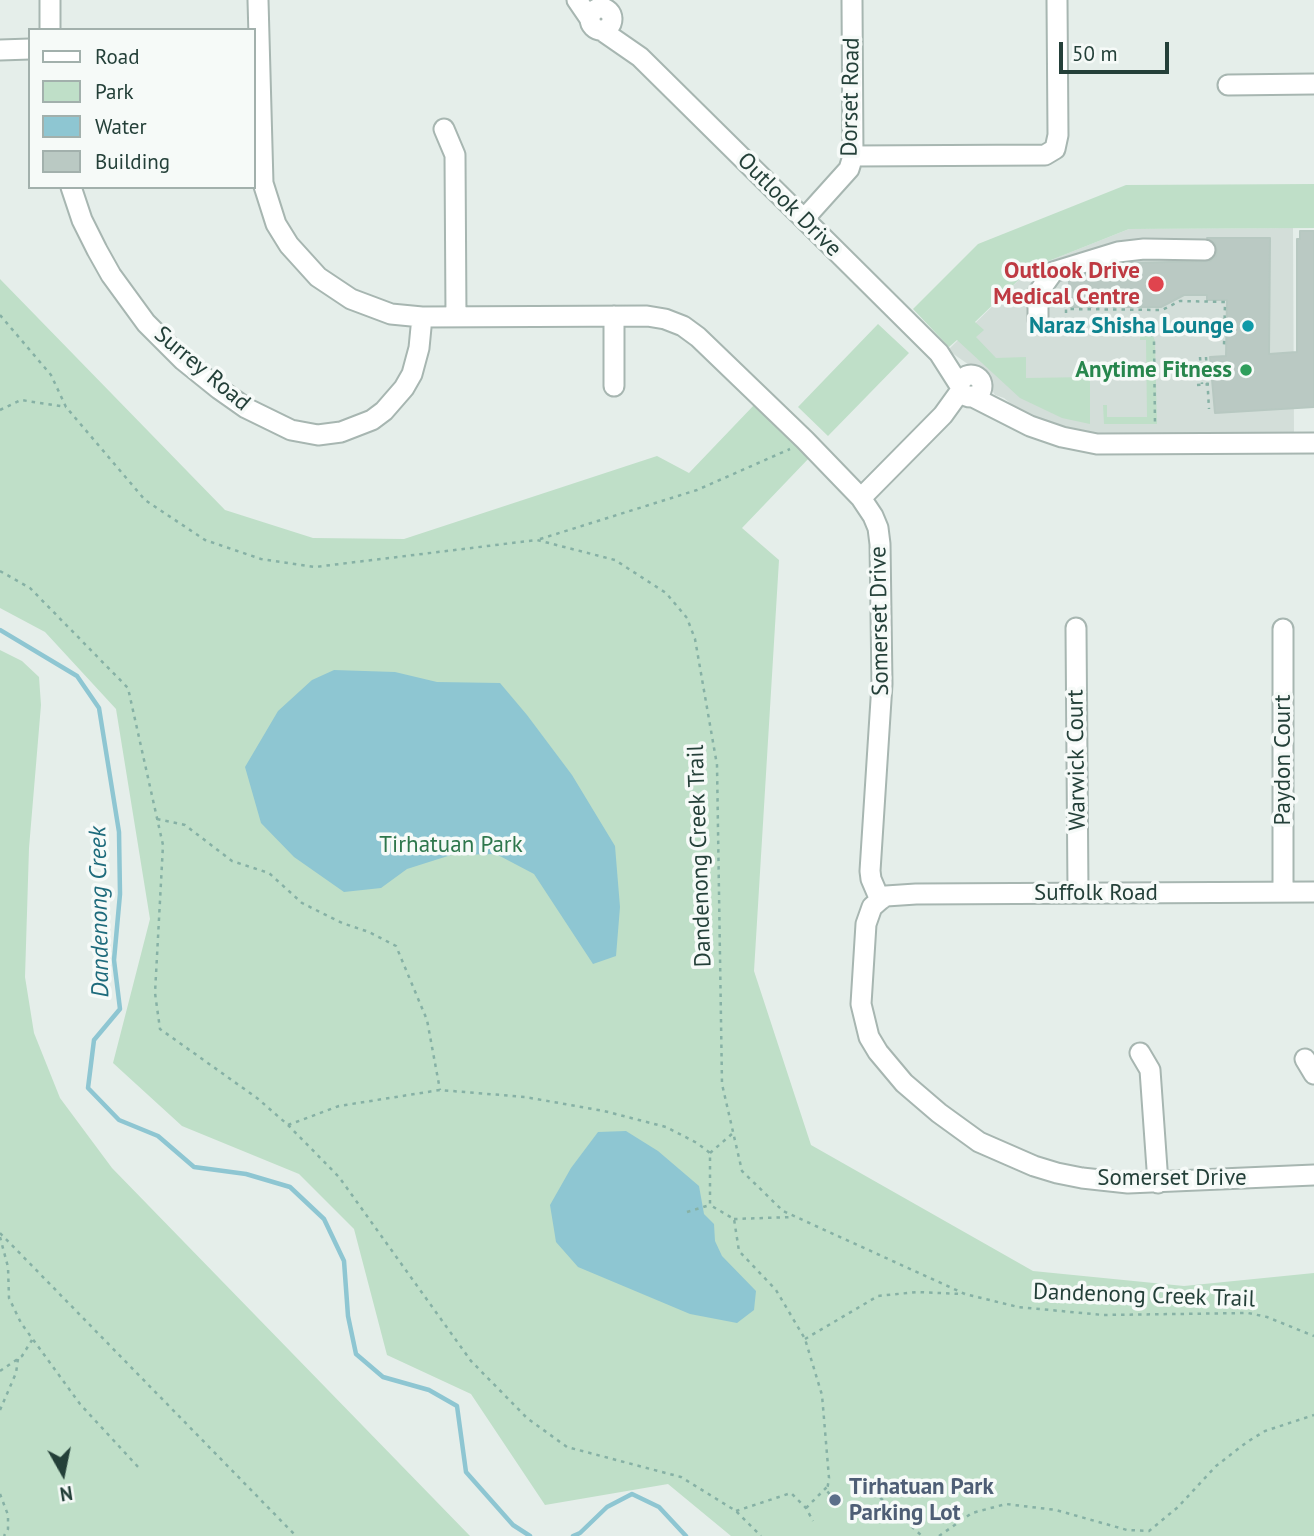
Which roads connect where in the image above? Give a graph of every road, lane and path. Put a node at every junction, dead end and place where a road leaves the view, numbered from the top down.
1 (50, 0) edge
2 (258, 0) edge
3 (577, 0) edge
4 (852, 0) edge
5 (1057, 0) edge
6 (606, 11) edge
7 (50, 28) edge
8 (28, 49) edge
9 (0, 50) edge
10 (1314, 84) edge
11 (1228, 85) dead end
12 (444, 129) dead end
13 (853, 156) junction
14 (72, 189) edge
15 (804, 219) junction
16 (1205, 250) dead end
17 (1066, 313) dead end
18 (0, 315) edge
19 (614, 316) junction
20 (422, 317) junction
21 (456, 317) junction
22 (1038, 320) dead end
23 (1145, 328) dead end
24 (1224, 346) dead end
25 (1206, 357) dead end
26 (1200, 358) dead end
27 (1210, 384) junction
28 (614, 386) dead end
29 (969, 388) junction
30 (66, 407) junction
31 (1209, 409) dead end
32 (0, 410) edge
33 (1155, 426) dead end
34 (805, 440) junction
35 (1314, 443) edge
36 (861, 498) junction
37 (537, 540) junction
38 (0, 570) edge
39 (1076, 628) dead end
40 (1283, 629) dead end
41 (157, 819) junction
42 (1283, 892) junction
43 (1314, 892) edge
44 (1078, 893) junction
45 (880, 900) junction
46 (1140, 1053) dead end
47 (440, 1090) junction
48 (288, 1125) junction
49 (733, 1133) junction
50 (710, 1153) junction
51 (1314, 1175) edge
52 (1158, 1183) junction
53 (710, 1205) junction
54 (687, 1212) dead end
55 (794, 1217) junction
56 (734, 1219) junction
57 (0, 1235) edge
58 (965, 1294) junction
59 (1314, 1336) edge
60 (805, 1339) junction
61 (32, 1340) junction
62 (18, 1359) junction
63 (0, 1371) edge
64 (0, 1410) edge
65 (1314, 1415) edge
66 (140, 1469) dead end
67 (828, 1486) junction
68 (874, 1492) dead end
69 (0, 1494) edge
70 (834, 1499) dead end
71 (806, 1508) junction
72 (736, 1511) junction
73 (813, 1521) dead end
74 (1150, 1531) junction
75 (4, 1536) edge
76 (296, 1536) edge
77 (761, 1536) edge
78 (922, 1536) edge
79 (939, 1536) edge
80 (1154, 1536) edge

1 - 7 street
2 - 20 street, Somerset Drive
3 - 6 street, Outlook Drive
4 - 13 street, Dorset Road
5 - 13 street
6 - 15 street, Outlook Drive
8 - 9 street
10 - 11 street
12 - 21 street
13 - 15 street, Dorset Road
14 - 20 street, Surrey Road
15 - 29 street, Outlook Drive
16 - 22 street
17 - 24 path
18 - 30 path, Dandenong Creek Trail
19 - 21 street, Somerset Drive
19 - 28 street
19 - 34 street, Somerset Drive
20 - 21 street, Somerset Drive
23 - 33 path
25 - 27 path
26 - 27 path
27 - 31 path
29 - 35 street, Outlook Drive
29 - 36 street
30 - 32 path
30 - 37 path, Dandenong Creek Trail
34 - 36 street, Somerset Drive
34 - 37 path
36 - 45 street, Somerset Drive
37 - 49 path, Dandenong Creek Trail
38 - 41 path
39 - 44 street, Warwick Court
40 - 42 street, Paydon Court
41 - 47 path
41 - 48 path
42 - 43 street, Suffolk Road
42 - 44 street, Suffolk Road
44 - 45 street, Suffolk Road
45 - 52 street, Somerset Drive
46 - 52 street
47 - 48 path
47 - 50 path
48 - 72 path
49 - 50 path
49 - 55 path, Dandenong Creek Trail
50 - 53 path
51 - 52 street, Somerset Drive
53 - 54 path
53 - 56 path
55 - 56 path
55 - 58 path, Dandenong Creek Trail
56 - 60 path
57 - 61 path
57 - 76 path
58 - 59 path, Dandenong Creek Trail
58 - 60 path
60 - 67 path
61 - 62 path
61 - 66 path
62 - 63 path
62 - 64 path
65 - 74 path
67 - 70 path
67 - 71 path
68 - 78 path
69 - 75 path
71 - 72 path
71 - 73 path
72 - 77 path
74 - 79 path
74 - 80 path

